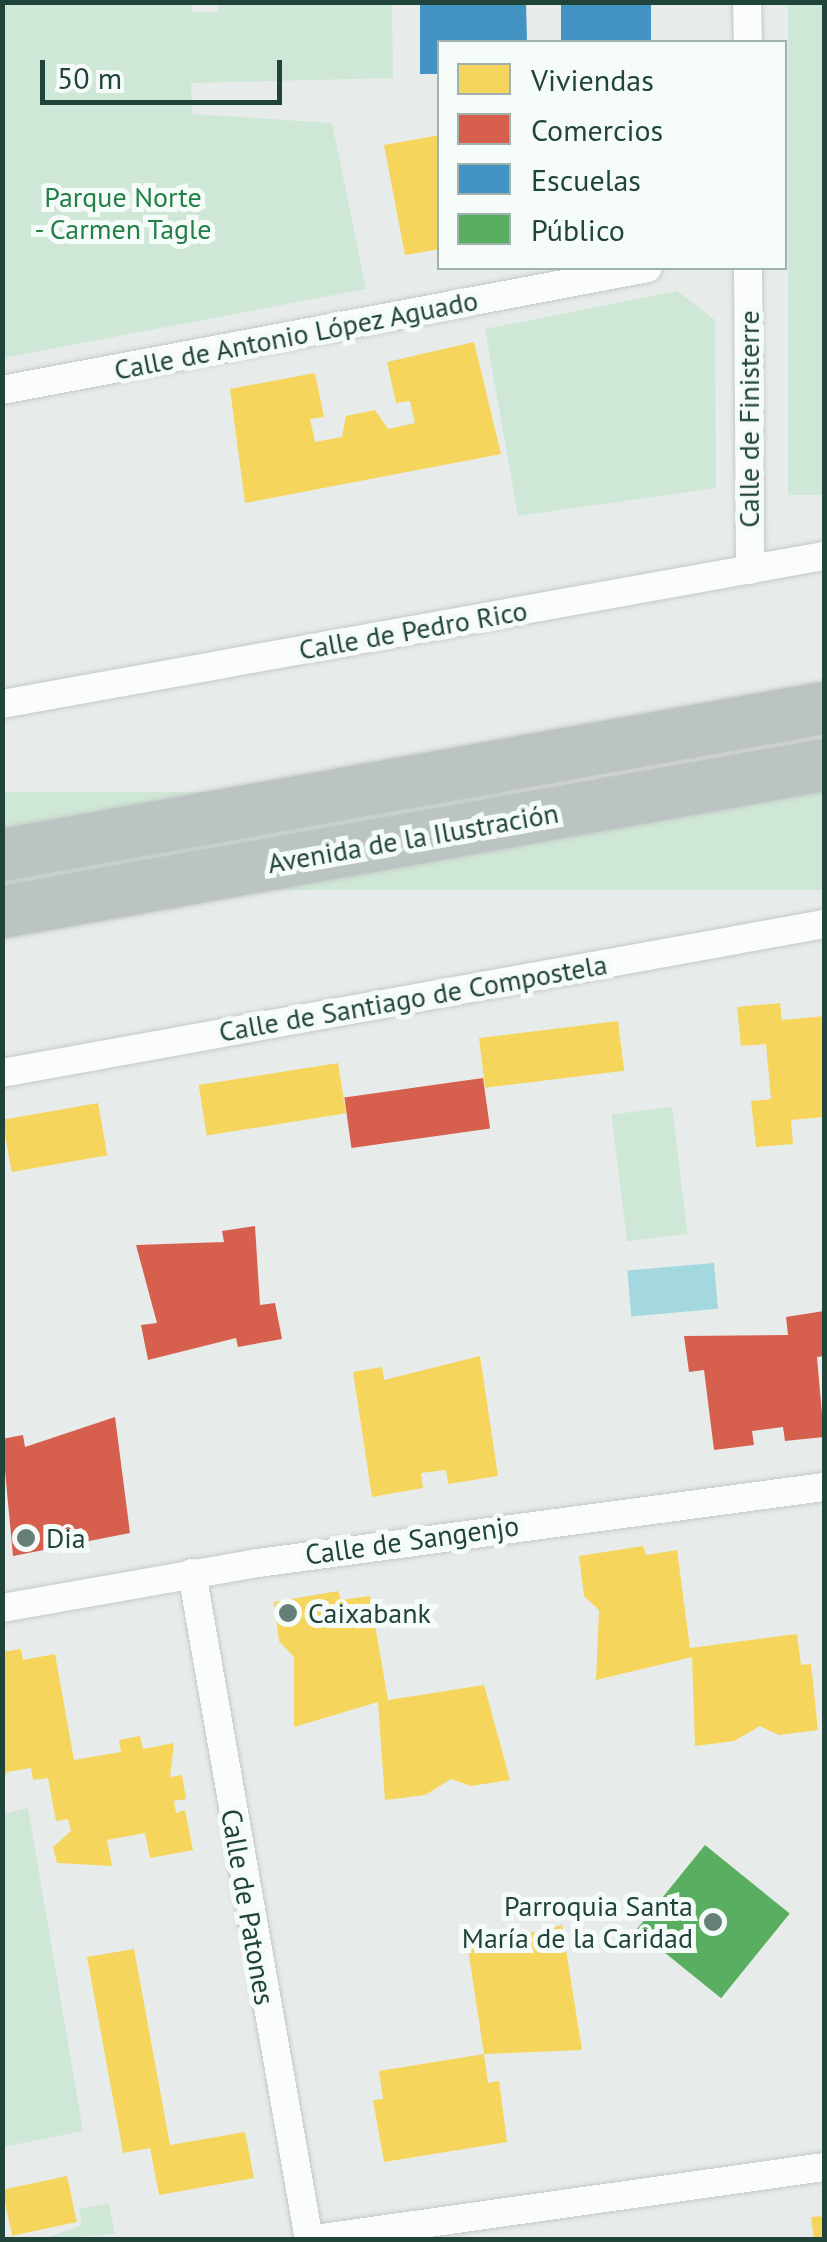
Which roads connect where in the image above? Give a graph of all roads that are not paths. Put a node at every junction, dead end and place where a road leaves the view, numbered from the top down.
1 (748, 2) edge
2 (748, 40) edge
3 (637, 270) edge
4 (748, 270) edge
5 (2, 390) edge
6 (824, 556) edge
7 (750, 570) junction
8 (2, 704) edge
9 (824, 708) edge
10 (824, 765) edge
11 (2, 855) edge
12 (2, 912) edge
13 (824, 924) edge
14 (2, 1073) edge
15 (824, 1486) edge
16 (192, 1573) junction
17 (2, 1608) edge
18 (824, 2168) edge
19 (308, 2239) edge

1 - 2 street
3 - 5 street, Calle de Antonio López Aguado
4 - 7 street, Calle de Finisterre
6 - 7 street, Calle de Pedro Rico
7 - 8 street, Calle de Pedro Rico
9 - 11 highway, Avenida de la Ilustración
10 - 12 highway, Avenida de la Ilustración
13 - 14 street, Calle de Santiago de Compostela
15 - 16 street, Calle de Sangenjo
16 - 17 street, Calle de Sangenjo
16 - 19 street, Calle de Patones
18 - 19 street

